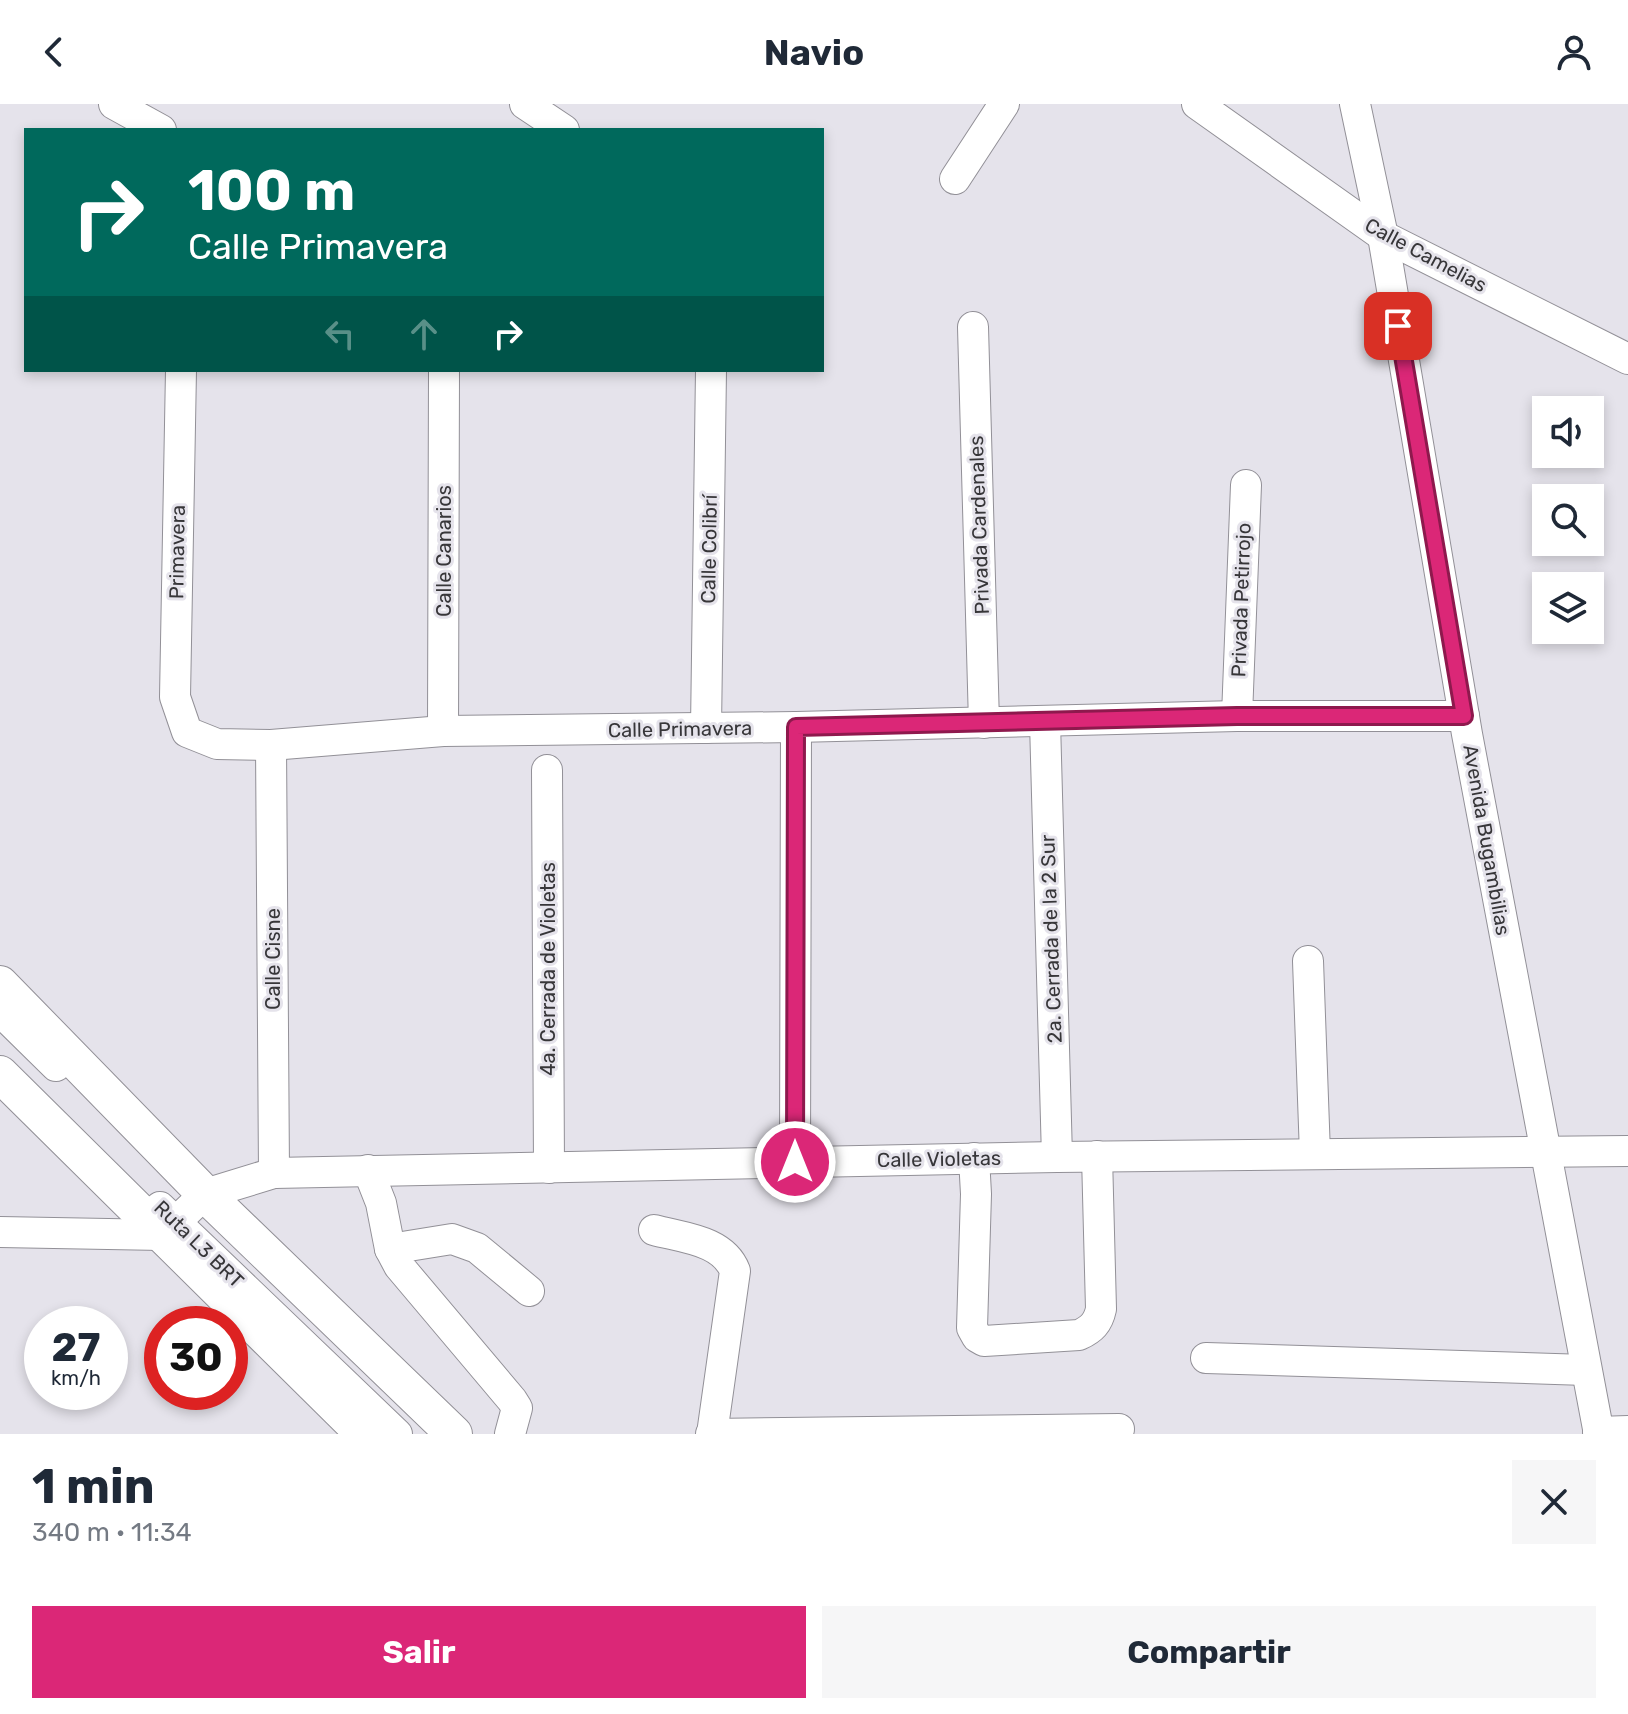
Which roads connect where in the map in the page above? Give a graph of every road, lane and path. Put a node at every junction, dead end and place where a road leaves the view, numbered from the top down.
1 (114, 104) edge
2 (525, 104) edge
3 (1004, 104) edge
4 (1197, 104) edge
5 (1355, 104) edge
6 (157, 128) edge
7 (561, 128) edge
8 (955, 179) dead end
9 (1383, 236) junction
10 (973, 327) dead end
11 (1628, 359) edge
12 (181, 372) edge
13 (444, 372) edge
14 (711, 372) edge
15 (1246, 485) dead end
16 (1237, 716) junction
17 (1464, 716) junction
18 (1045, 722) junction
19 (984, 723) junction
20 (796, 727) junction
21 (706, 728) junction
22 (443, 731) junction
23 (187, 732) joint
24 (271, 745) junction
25 (547, 770) dead end
26 (1308, 961) dead end
27 (0, 984) edge
28 (0, 1011) edge
29 (0, 1053) edge
30 (0, 1074) edge
31 (1628, 1151) edge
32 (1544, 1152) junction
33 (1315, 1154) junction
34 (1097, 1156) junction
35 (1057, 1157) junction
36 (974, 1158) junction
37 (795, 1162) junction
38 (549, 1168) junction
39 (368, 1170) junction
40 (274, 1173) junction
41 (185, 1213) junction
42 (654, 1230) dead end
43 (0, 1232) edge
44 (390, 1249) junction
45 (529, 1291) dead end
46 (1206, 1358) dead end
47 (1586, 1370) junction
48 (1119, 1429) dead end
49 (1608, 1432) edge
50 (364, 1434) edge
51 (397, 1434) edge
52 (437, 1434) edge
53 (454, 1434) edge
54 (510, 1434) edge
55 (712, 1434) edge

1 - 6 street
2 - 7 street
3 - 8 street
4 - 9 street, Calle Camelias
5 - 9 street, Avenida Bugambilias
9 - 11 street, Calle Camelias
9 - 17 street, Avenida Bugambilias
10 - 19 street, Privada Cardenales
12 - 23 street, Primavera
13 - 22 street, Calle Canarios
14 - 21 street, Calle Colibrí
15 - 16 street, Privada Petirrojo
16 - 17 street, Calle Primavera
16 - 18 street, Calle Primavera
17 - 32 street, Avenida Bugambilias
18 - 19 street, Calle Primavera
18 - 35 street, 2a. Cerrada de la 2 Sur
19 - 20 street, Calle Primavera
20 - 21 street, Calle Primavera
20 - 37 street
21 - 22 street, Calle Primavera
22 - 24 street, Calle Primavera
23 - 24 street, Calle Primavera
24 - 40 street, Calle Cisne
25 - 38 street, 4a. Cerrada de Violetas
26 - 33 street
27 - 41 main road
28 - 41 street
29 - 41 street, Ruta L3 BRT
30 - 41 main road
31 - 32 street, Calle Violetas
32 - 33 street, Calle Violetas
32 - 47 street, Avenida Bugambilias
33 - 34 street, Calle Violetas
34 - 35 street, Calle Violetas
34 - 36 street
35 - 36 street, Calle Violetas
36 - 37 street, Calle Violetas
37 - 38 street, Calle Violetas
38 - 39 street, Calle Violetas
39 - 40 street, Calle Violetas
39 - 44 street
40 - 41 street, Calle Violetas
41 - 43 street, Calle Violetas
41 - 50 main road
41 - 51 street, Ruta L3 BRT
41 - 52 street
41 - 53 main road
42 - 55 street
44 - 45 street
44 - 54 street
46 - 47 street
47 - 49 street, Avenida Bugambilias
48 - 55 street

